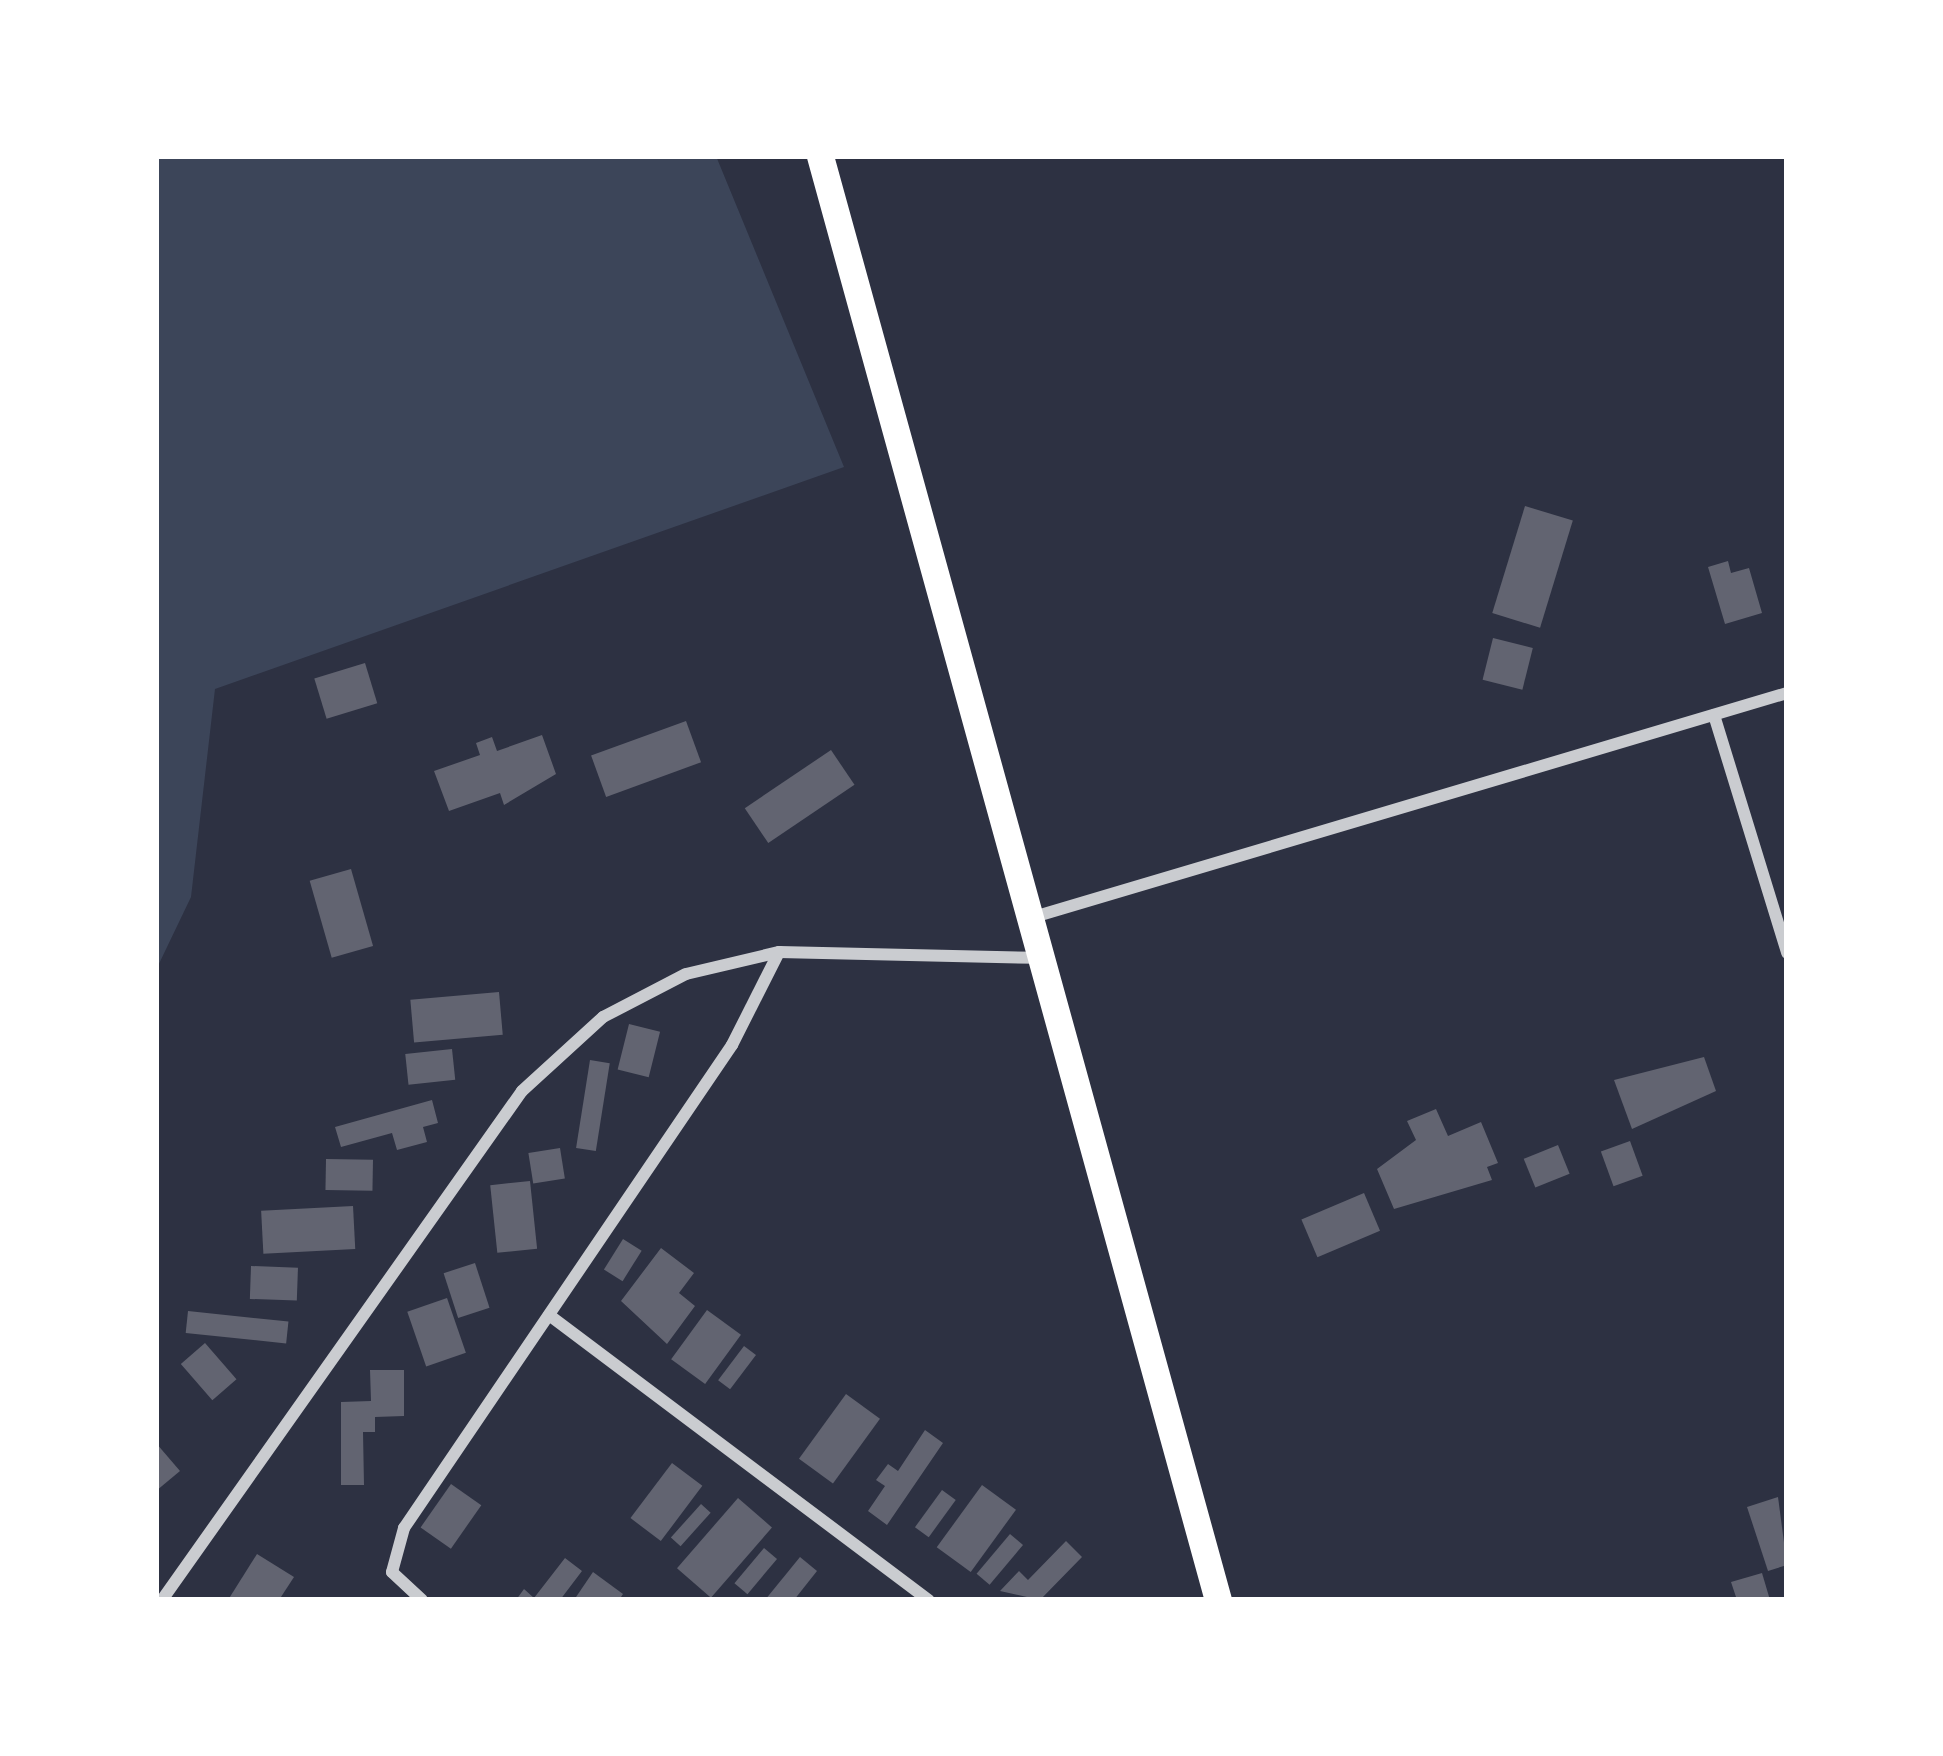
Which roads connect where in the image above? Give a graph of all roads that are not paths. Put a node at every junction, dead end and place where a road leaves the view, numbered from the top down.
1 (820, 156) edge
2 (1787, 693) edge
3 (1714, 716) junction
4 (1026, 920) junction
5 (779, 952) junction
6 (1787, 953) edge
7 (1036, 958) junction
8 (549, 1315) junction
9 (162, 1600) edge
10 (422, 1600) edge
11 (929, 1600) edge
12 (1218, 1600) edge

1 - 4 main road
2 - 3 street
3 - 4 street
3 - 6 street
4 - 7 main road
5 - 7 street
5 - 8 street
5 - 9 street
7 - 12 main road
8 - 10 street
8 - 11 street

